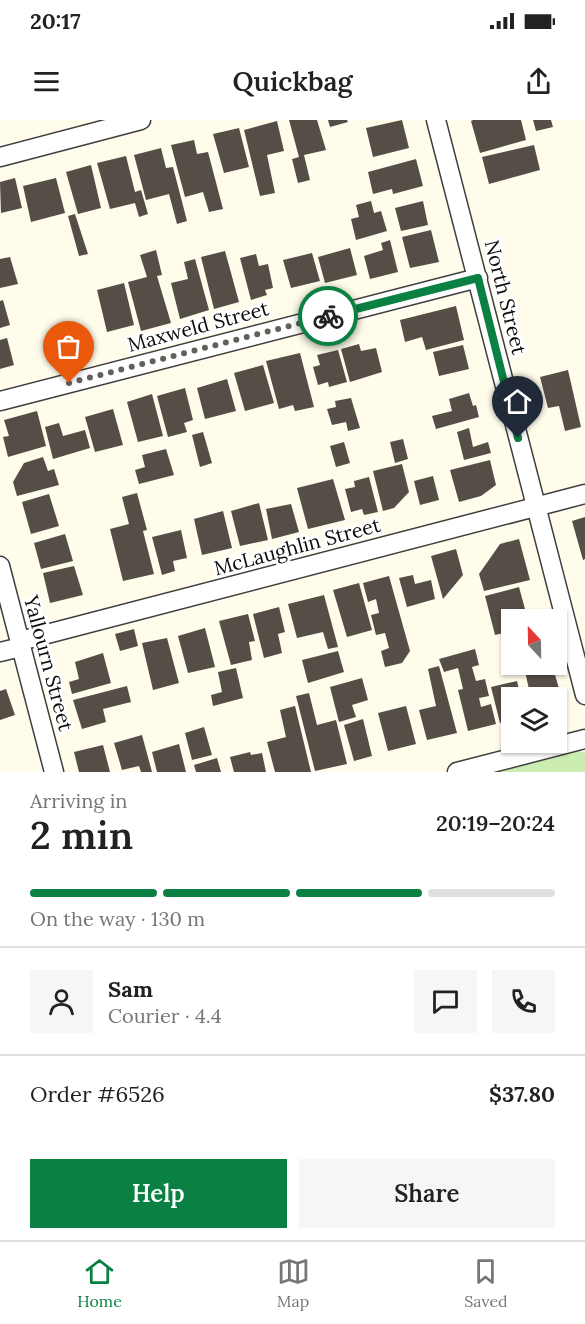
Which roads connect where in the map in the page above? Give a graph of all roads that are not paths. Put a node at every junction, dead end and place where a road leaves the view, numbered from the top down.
1 (141, 120) edge
2 (441, 121) edge
3 (0, 157) edge
4 (478, 278) junction
5 (0, 401) edge
6 (585, 494) edge
7 (536, 506) junction
8 (0, 566) edge
9 (0, 640) edge
10 (20, 641) junction
11 (0, 652) edge
12 (585, 695) edge
13 (585, 739) edge
14 (54, 772) edge
15 (457, 772) edge

1 - 3 street
2 - 4 street, North Street
4 - 5 street, Maxweld Street
4 - 7 street, North Street
6 - 7 street, McLaughlin Street
7 - 10 street, McLaughlin Street
7 - 12 street, North Street
8 - 10 street, Yallourn Street
9 - 10 street, McLaughlin Street
10 - 11 street, McLaughlin Street
10 - 14 street, Yallourn Street
13 - 15 street

